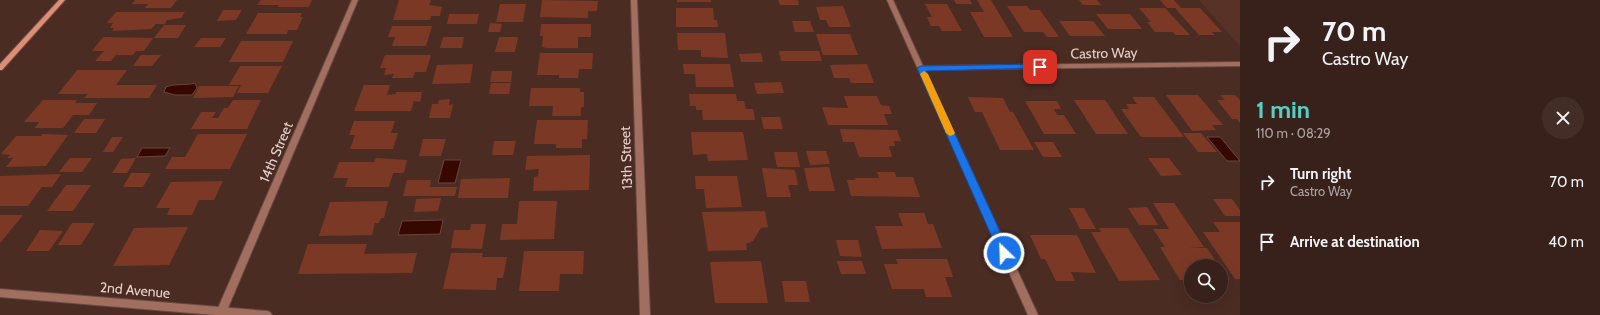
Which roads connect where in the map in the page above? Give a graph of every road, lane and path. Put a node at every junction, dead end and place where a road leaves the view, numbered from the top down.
1 (62, 0) edge
2 (355, 0) edge
3 (634, 0) edge
4 (890, 0) edge
5 (1240, 64) edge
6 (0, 68) edge
7 (921, 68) junction
8 (0, 293) edge
9 (221, 313) edge
10 (267, 315) edge
11 (645, 315) edge
12 (1032, 315) edge

1 - 6 main road
2 - 9 street, 14th Street
3 - 11 street, 13th Street
4 - 7 street
5 - 7 street, Castro Way
7 - 12 street
8 - 9 street, 2nd Avenue
9 - 10 street, 2nd Avenue

